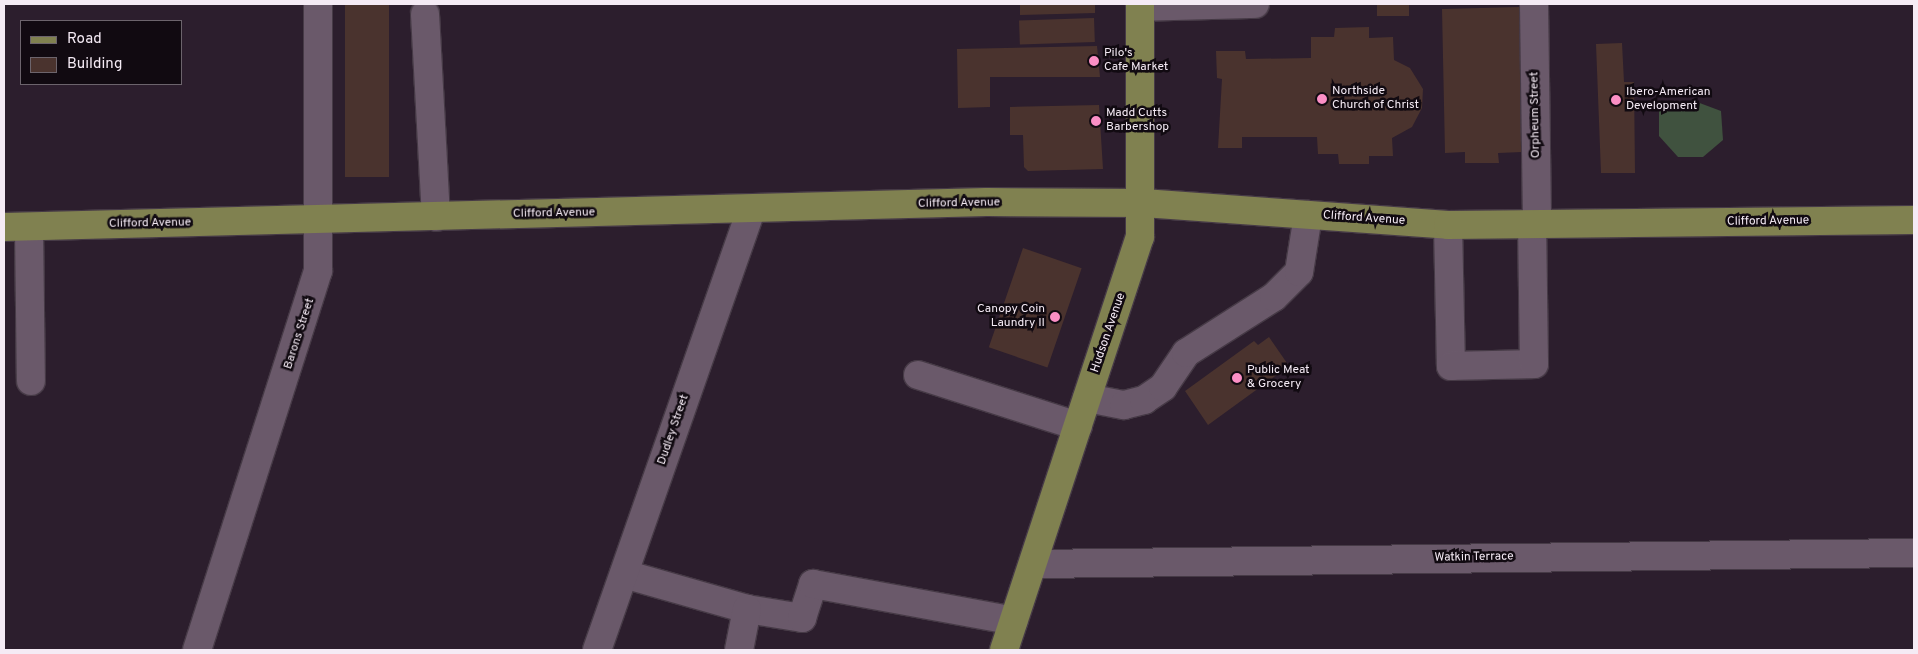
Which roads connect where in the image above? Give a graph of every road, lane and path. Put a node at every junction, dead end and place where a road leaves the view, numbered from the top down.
1 (318, 4) edge
2 (1220, 4) edge
3 (1255, 4) edge
4 (1534, 4) edge
5 (1140, 5) edge
6 (425, 14) dead end
7 (1143, 203) junction
8 (750, 210) junction
9 (1308, 215) junction
10 (436, 217) junction
11 (321, 220) junction
12 (1914, 220) edge
13 (1448, 225) junction
14 (1534, 226) junction
15 (16, 227) edge
16 (918, 375) dead end
17 (30, 381) dead end
18 (1087, 398) junction
19 (1078, 426) junction
20 (1914, 553) edge
21 (1034, 564) junction
22 (624, 574) junction
23 (747, 609) junction
24 (1014, 621) junction
25 (197, 650) edge
26 (597, 650) edge
27 (739, 650) edge
28 (1004, 650) edge

1 - 11 street, Barons Street
2 - 3 street
2 - 5 street
4 - 14 street, Orpheum Street
5 - 7 main road, Hudson Avenue
6 - 10 street
7 - 8 main road, Clifford Avenue
7 - 9 main road, Clifford Avenue
7 - 18 main road, Hudson Avenue
8 - 10 main road, Clifford Avenue
8 - 22 street, Dudley Street
9 - 13 main road, Clifford Avenue
9 - 18 street
10 - 11 main road, Clifford Avenue
11 - 15 main road, Clifford Avenue
11 - 25 street, Barons Street
12 - 14 main road, Clifford Avenue
13 - 14 main road, Clifford Avenue
13 - 14 street, Orpheum Street
15 - 17 street
16 - 19 street
18 - 19 main road, Hudson Avenue
19 - 21 main road, Hudson Avenue
20 - 21 street, Watkin Terrace
21 - 24 main road, Hudson Avenue
22 - 23 street
22 - 26 street, Dudley Street
23 - 24 street
23 - 27 street
24 - 28 main road, Hudson Avenue

